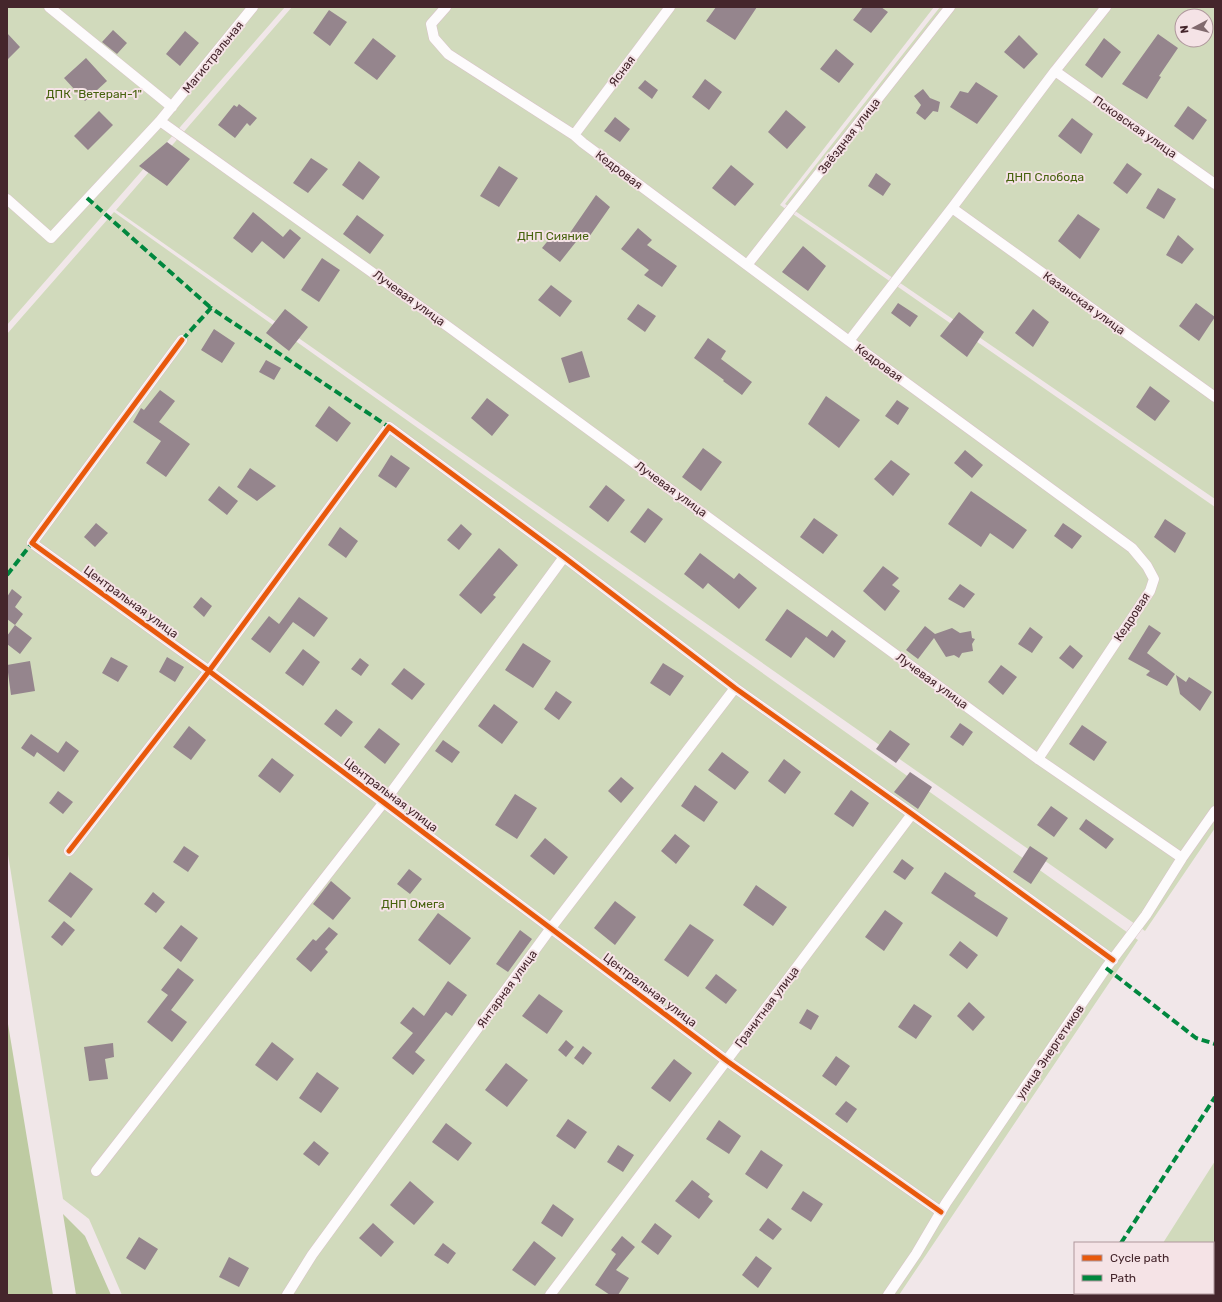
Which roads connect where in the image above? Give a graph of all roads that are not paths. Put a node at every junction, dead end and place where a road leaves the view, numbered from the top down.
1 (49, 7) edge
2 (253, 7) edge
3 (446, 7) edge
4 (670, 7) edge
5 (950, 7) edge
6 (1106, 7) edge
7 (1056, 71) junction
8 (172, 107) junction
9 (160, 121) junction
10 (574, 135) junction
11 (1215, 184) edge
12 (7, 199) edge
13 (952, 208) junction
14 (747, 265) junction
15 (182, 340) dead end
16 (849, 341) junction
17 (1215, 397) edge
18 (564, 557) junction
19 (209, 671) junction
20 (735, 688) junction
21 (1038, 758) junction
22 (384, 802) junction
23 (1215, 811) edge
24 (912, 814) junction
25 (69, 851) dead end
26 (1182, 858) junction
27 (551, 928) junction
28 (1113, 960) junction
29 (726, 1061) junction
30 (96, 1171) dead end
31 (941, 1212) junction
32 (287, 1295) edge
33 (550, 1295) edge
34 (888, 1295) edge

1 - 8 street
2 - 8 street, Магистральная
3 - 10 street, Кедровая
4 - 10 street, Ясная
5 - 14 street, Звёздная улица
6 - 7 street
7 - 11 street, Псковская улица
7 - 13 street
8 - 9 street, Магистральная
9 - 12 street, Магистральная
9 - 21 street, Лучевая улица
10 - 14 street, Кедровая
13 - 16 street
13 - 17 street, Казанская улица
14 - 16 street, Кедровая
15 - 19 street, Центральная улица
16 - 21 street, Кедровая
18 - 19 street
18 - 20 street
18 - 22 street
19 - 22 street, Центральная улица
19 - 25 street
20 - 24 street
20 - 27 street, Янтарная улица
21 - 26 street, Лучевая улица
22 - 27 street, Центральная улица
22 - 30 street
23 - 26 street, улица Энергетиков
24 - 28 street
24 - 29 street, Гранитная улица
26 - 28 street, улица Энергетиков
27 - 29 street, Центральная улица
27 - 32 street, Янтарная улица
28 - 31 street, улица Энергетиков
29 - 31 street, Центральная улица
29 - 33 street, Гранитная улица
31 - 34 street, улица Энергетиков

